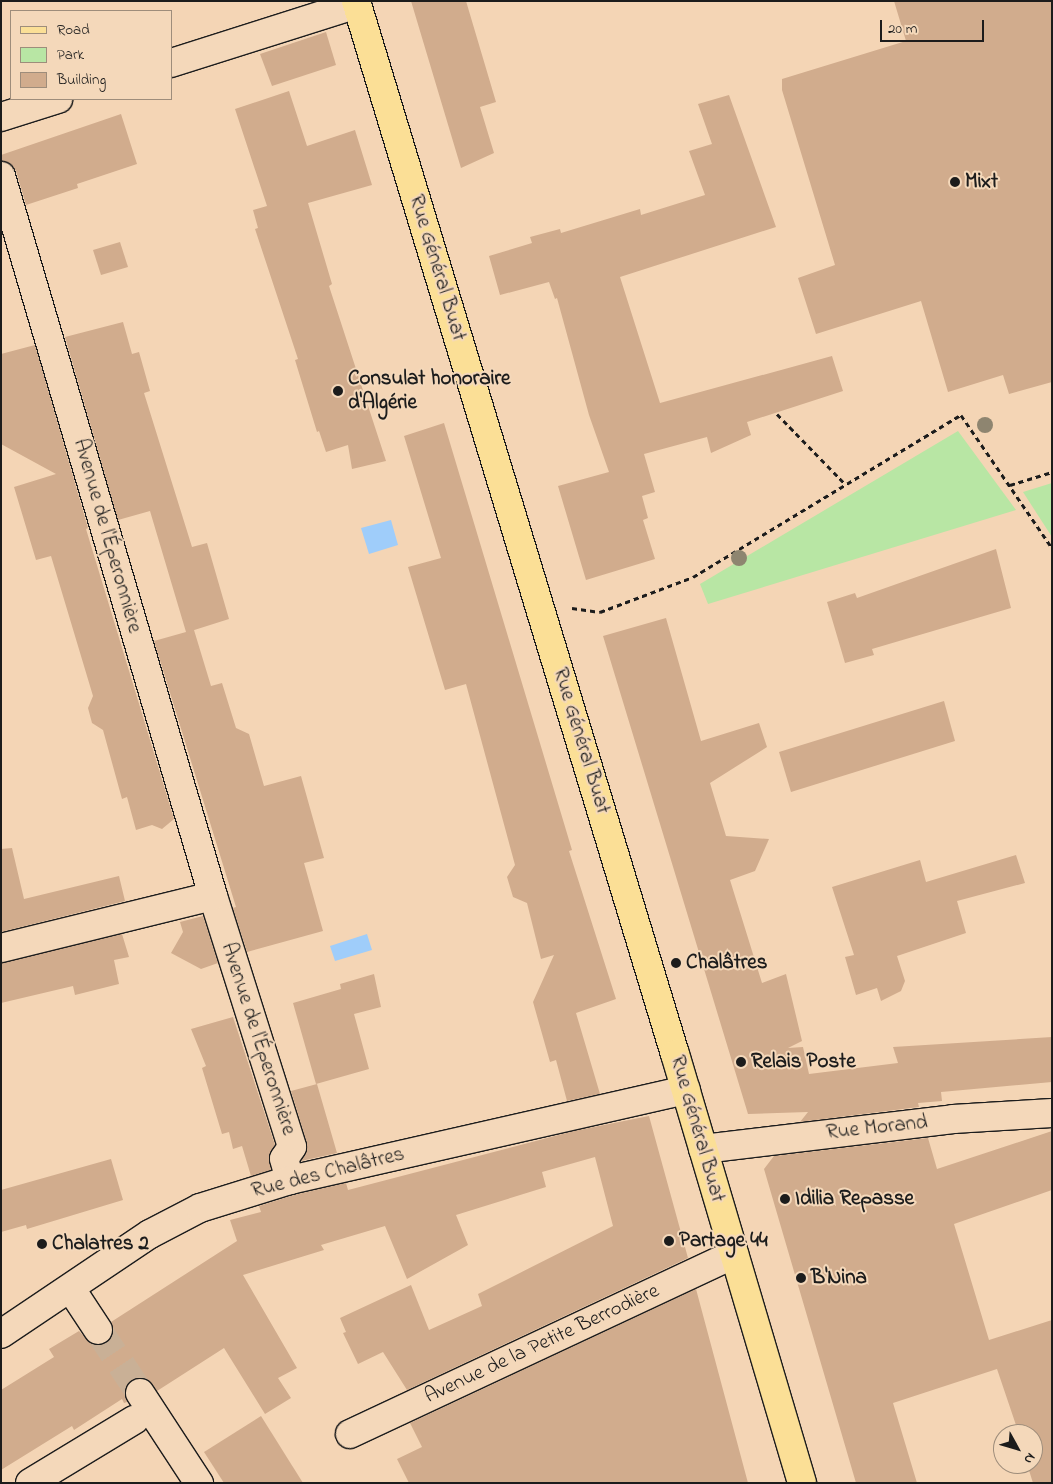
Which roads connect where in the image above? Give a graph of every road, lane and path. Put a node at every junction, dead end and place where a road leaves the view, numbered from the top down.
1 (356, 3) edge
2 (172, 63) edge
3 (55, 100) edge
4 (1, 117) edge
5 (1, 176) edge
6 (777, 414) dead end
7 (1052, 472) edge
8 (844, 483) junction
9 (1010, 485) junction
10 (1052, 548) edge
11 (543, 618) junction
12 (213, 896) junction
13 (1, 948) edge
14 (686, 1090) junction
15 (1052, 1113) edge
16 (703, 1149) junction
17 (290, 1180) junction
18 (734, 1254) junction
19 (71, 1289) junction
20 (98, 1330) tunnel mouth
21 (1, 1334) edge
22 (140, 1393) tunnel mouth
23 (134, 1420) dead end
24 (350, 1434) dead end
25 (30, 1483) edge
26 (199, 1483) edge
27 (802, 1483) edge

1 - 2 street
1 - 11 main road, Rue Général Buat
3 - 4 street
5 - 12 street, Avenue de l'Éperonnière
6 - 8 path
7 - 9 path
8 - 9 path
8 - 11 path
9 - 10 path
11 - 14 main road, Rue Général Buat
12 - 13 street
12 - 17 street, Avenue de l'Éperonnière
14 - 16 main road, Rue Général Buat
14 - 17 street, Rue des Chalâtres
15 - 16 street, Rue Morand
16 - 18 main road, Rue Général Buat
17 - 19 street, Rue des Chalâtres
18 - 24 street, Avenue de la Petite Berrodière
18 - 27 main road, Rue Général Buat
19 - 20 street
19 - 21 street, Rue des Chalâtres
22 - 26 street
23 - 25 street

